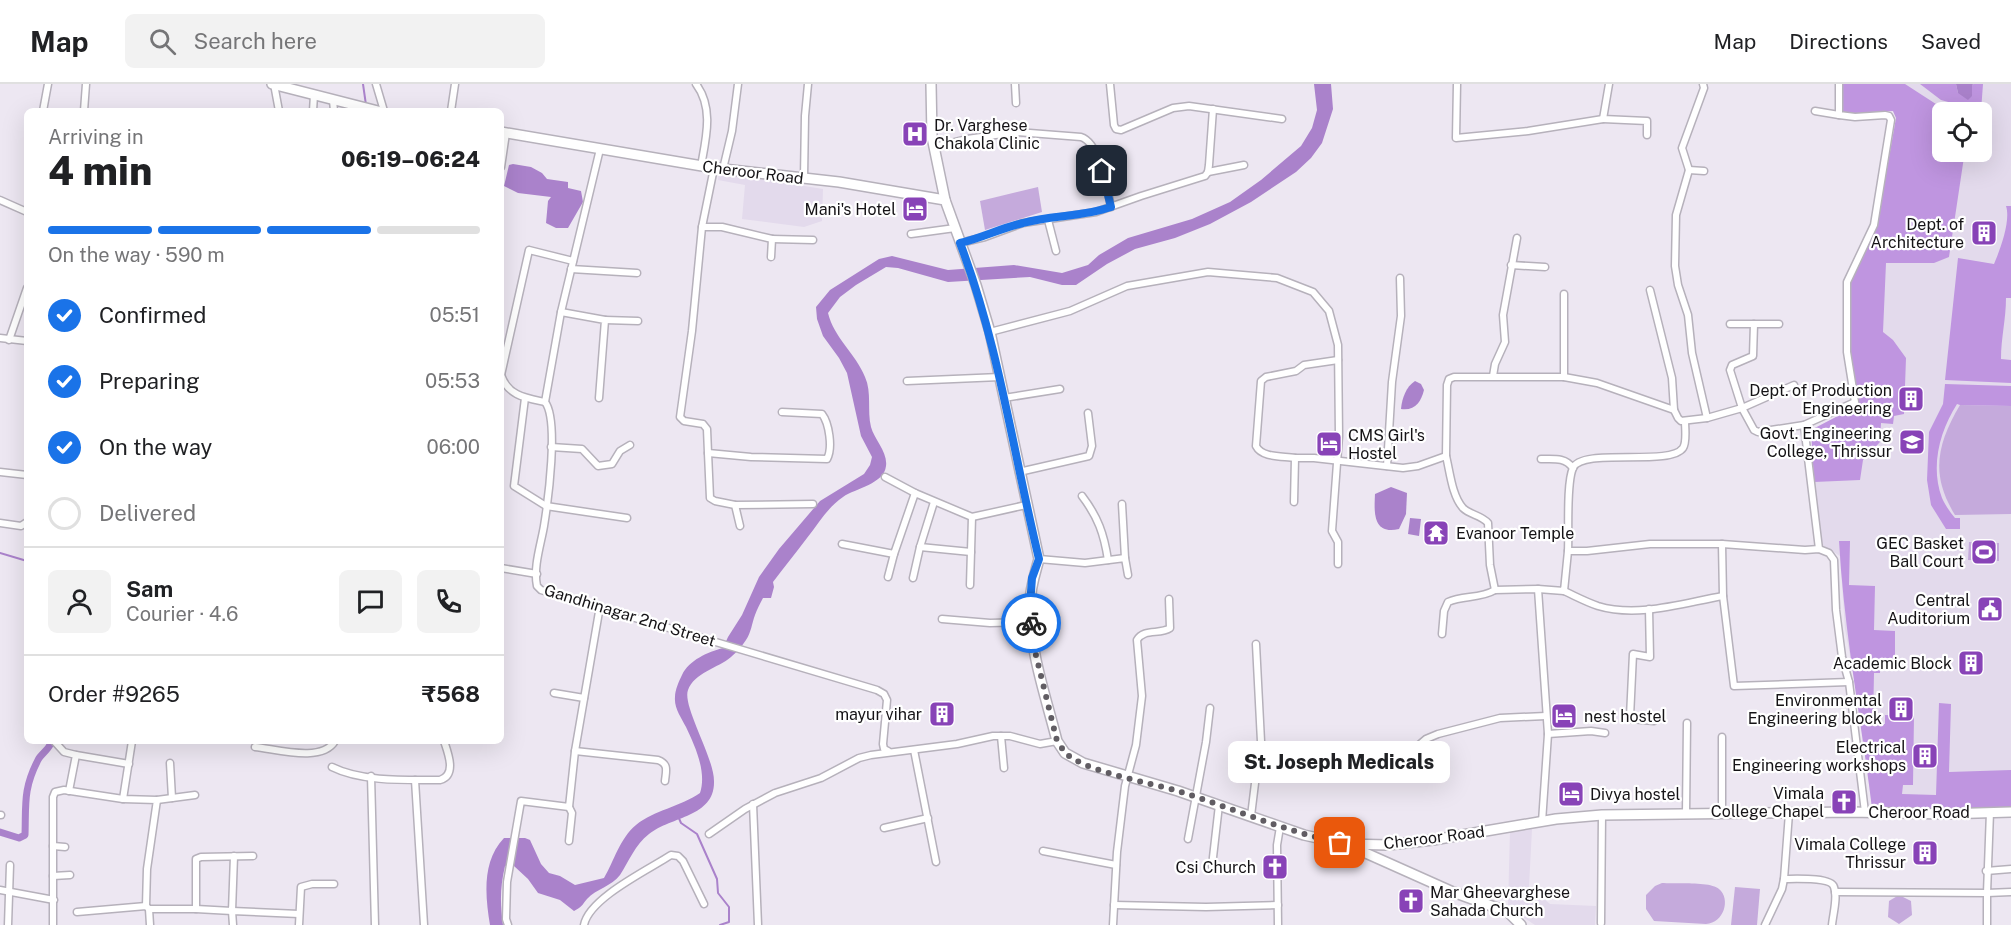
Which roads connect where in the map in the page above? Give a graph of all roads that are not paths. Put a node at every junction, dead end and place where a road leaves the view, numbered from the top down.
1 (48, 84) edge
2 (86, 84) edge
3 (273, 84) edge
4 (376, 84) edge
5 (455, 84) edge
6 (696, 84) edge
7 (738, 84) edge
8 (808, 84) edge
9 (931, 84) edge
10 (1015, 84) edge
11 (1110, 84) edge
12 (1457, 84) edge
13 (1609, 84) edge
14 (1703, 84) edge
15 (1839, 84) edge
16 (314, 95) junction
17 (336, 101) junction
18 (1016, 104) dead end
19 (44, 108) edge
20 (84, 108) edge
21 (278, 108) edge
22 (313, 108) edge
23 (335, 108) edge
24 (365, 108) edge
25 (383, 108) edge
26 (451, 108) edge
27 (1213, 109) junction
28 (1815, 111) dead end
29 (1839, 115) junction
30 (1282, 119) dead end
31 (1603, 119) junction
32 (504, 133) edge
33 (1647, 135) dead end
34 (934, 147) junction
35 (600, 149) junction
36 (1244, 165) dead end
37 (701, 166) junction
38 (718, 168) junction
39 (1689, 170) junction
40 (1704, 171) dead end
41 (1208, 172) junction
42 (804, 178) junction
43 (0, 200) edge
44 (945, 200) junction
45 (1111, 207) junction
46 (24, 208) edge
47 (1048, 220) junction
48 (702, 227) junction
49 (955, 228) junction
50 (911, 234) dead end
51 (1517, 238) dead end
52 (772, 239) junction
53 (813, 240) dead end
54 (960, 243) junction
55 (1056, 251) dead end
56 (771, 257) dead end
57 (573, 261) junction
58 (1511, 265) junction
59 (1545, 267) dead end
60 (571, 269) junction
61 (637, 273) dead end
62 (1400, 278) dead end
63 (1650, 290) dead end
64 (1564, 294) dead end
65 (24, 297) edge
66 (561, 312) junction
67 (605, 320) junction
68 (638, 321) dead end
69 (1731, 324) dead end
70 (1754, 324) junction
71 (1779, 324) dead end
72 (990, 332) junction
73 (0, 338) edge
74 (9, 340) junction
75 (24, 341) edge
76 (1338, 360) junction
77 (504, 362) edge
78 (1493, 376) junction
79 (1000, 377) junction
80 (1564, 377) junction
81 (907, 381) dead end
82 (504, 384) edge
83 (1794, 385) dead end
84 (1060, 389) dead end
85 (525, 398) junction
86 (599, 398) dead end
87 (1004, 398) junction
88 (545, 402) junction
89 (1742, 408) junction
90 (1674, 410) junction
91 (782, 412) dead end
92 (1088, 413) dead end
93 (1707, 418) junction
94 (1685, 421) junction
95 (1804, 425) junction
96 (630, 445) dead end
97 (551, 447) junction
98 (708, 453) junction
99 (1446, 456) junction
100 (1294, 458) junction
101 (1541, 459) dead end
102 (1337, 461) junction
103 (1387, 466) junction
104 (1573, 468) junction
105 (0, 472) edge
106 (1019, 472) junction
107 (24, 475) edge
108 (885, 477) dead end
109 (915, 494) junction
110 (1082, 496) dead end
111 (934, 501) junction
112 (1294, 502) dead end
113 (813, 504) dead end
114 (1122, 504) dead end
115 (735, 505) junction
116 (1026, 505) junction
117 (546, 506) junction
118 (627, 518) dead end
119 (972, 518) junction
120 (0, 523) edge
121 (24, 524) edge
122 (740, 526) dead end
123 (1722, 543) junction
124 (842, 544) dead end
125 (920, 547) junction
126 (1819, 549) junction
127 (1568, 551) junction
128 (971, 552) junction
129 (894, 554) junction
130 (1125, 558) junction
131 (1039, 559) junction
132 (1108, 560) junction
133 (1338, 564) dead end
134 (504, 568) edge
135 (537, 574) junction
136 (1128, 575) dead end
137 (888, 577) dead end
138 (913, 578) dead end
139 (970, 585) dead end
140 (1538, 589) junction
141 (1495, 591) junction
142 (1564, 591) junction
143 (1723, 596) junction
144 (1169, 599) dead end
145 (600, 606) junction
146 (1649, 609) junction
147 (942, 619) dead end
148 (1031, 622) junction
149 (1442, 634) dead end
150 (1256, 644) dead end
151 (1849, 682) junction
152 (554, 693) dead end
153 (584, 698) junction
154 (1210, 708) dead end
155 (1546, 716) junction
156 (1654, 721) dead end
157 (1687, 723) dead end
158 (1605, 733) dead end
159 (1548, 734) junction
160 (1001, 735) junction
161 (1722, 737) dead end
162 (1057, 741) junction
163 (57, 744) edge
164 (132, 744) edge
165 (332, 744) edge
166 (445, 744) edge
167 (255, 747) dead end
168 (914, 750) junction
169 (575, 751) junction
170 (888, 752) junction
171 (76, 755) junction
172 (1262, 761) junction
173 (170, 763) dead end
174 (129, 764) junction
175 (332, 767) dead end
176 (1004, 768) dead end
177 (371, 776) junction
178 (1128, 777) junction
179 (415, 780) junction
180 (665, 781) dead end
181 (69, 791) junction
182 (195, 795) dead end
183 (172, 798) junction
184 (1196, 798) junction
185 (123, 799) junction
186 (157, 800) junction
187 (753, 804) junction
188 (1219, 806) junction
189 (569, 807) junction
190 (1865, 812) junction
191 (1990, 812) junction
192 (2011, 812) edge
193 (1722, 813) junction
194 (1789, 813) junction
195 (1686, 814) junction
196 (1602, 815) junction
197 (1251, 816) junction
198 (928, 818) junction
199 (1542, 822) junction
200 (1280, 826) junction
201 (884, 828) dead end
202 (709, 834) dead end
203 (1188, 839) dead end
204 (569, 841) dead end
205 (1345, 844) junction
206 (52, 846) junction
207 (65, 847) dead end
208 (1043, 851) dead end
209 (234, 856) junction
210 (253, 856) dead end
211 (936, 862) dead end
212 (10, 865) dead end
213 (1116, 865) junction
214 (1212, 866) dead end
215 (2011, 869) edge
216 (1986, 871) junction
217 (70, 875) dead end
218 (53, 876) junction
219 (1784, 879) junction
220 (334, 884) dead end
221 (0, 890) edge
222 (9, 892) junction
223 (1835, 892) junction
224 (2011, 892) edge
225 (1987, 893) junction
226 (54, 900) junction
227 (704, 904) dead end
228 (1114, 905) junction
229 (1278, 905) junction
230 (147, 908) junction
231 (196, 909) junction
232 (232, 911) junction
233 (77, 912) dead end
234 (299, 914) junction
235 (1601, 923) dead end
236 (8, 925) edge
237 (53, 925) edge
238 (150, 925) edge
239 (232, 925) edge
240 (299, 925) edge
241 (375, 925) edge
242 (424, 925) edge
243 (508, 925) edge
244 (584, 925) edge
245 (758, 925) edge
246 (1113, 925) edge
247 (1278, 925) edge
248 (1521, 925) edge
249 (1765, 925) edge
250 (1832, 925) edge
251 (1987, 925) edge

1 - 19 street
2 - 20 street
3 - 16 main road
3 - 21 street
4 - 25 street
5 - 26 street
6 - 37 street
7 - 38 street
8 - 42 street
9 - 34 main road
10 - 18 street
11 - 27 street
12 - 31 street
13 - 31 street
14 - 39 street
15 - 29 street
16 - 17 main road
16 - 22 street
17 - 23 street
17 - 24 main road
27 - 30 street
27 - 41 street
28 - 29 street
29 - 95 street
31 - 33 street
32 - 35 main road, Cheroor Road
34 - 44 main road
34 - 45 street
35 - 37 main road, Cheroor Road
35 - 57 street, Gandhinagar 2nd Street
36 - 41 street
37 - 38 main road, Cheroor Road
38 - 42 main road, Cheroor Road
38 - 48 street
39 - 40 street
39 - 93 street
41 - 45 street
42 - 44 main road, Cheroor Road
43 - 46 street
44 - 49 main road
45 - 47 street
47 - 54 street
47 - 55 street
48 - 52 street
48 - 98 street
49 - 50 street
49 - 54 main road
51 - 58 street
52 - 53 street
52 - 56 street
54 - 72 main road
57 - 60 street, Gandhinagar 2nd Street
57 - 77 street
58 - 59 street
58 - 78 street
60 - 61 street
60 - 66 street, Gandhinagar 2nd Street
62 - 103 street
63 - 90 street
64 - 80 street
65 - 74 street
66 - 67 street
66 - 88 street, Gandhinagar 2nd Street
67 - 68 street
67 - 86 street
69 - 70 street
70 - 71 street
70 - 89 street
72 - 76 street
72 - 79 main road
73 - 74 street
74 - 75 street
76 - 100 street
76 - 102 street
78 - 80 street
78 - 99 street
79 - 81 street
79 - 87 main road
80 - 90 street
82 - 85 street
83 - 89 street
84 - 87 street
85 - 88 street
85 - 117 street
87 - 106 main road
88 - 97 street, Gandhinagar 2nd Street
89 - 93 street
89 - 95 street
90 - 94 street
91 - 98 street
92 - 106 street
93 - 94 street
94 - 104 street
95 - 126 street
96 - 97 street
97 - 117 street, Gandhinagar 2nd Street
98 - 115 street
99 - 103 street
99 - 141 street
100 - 102 street
100 - 112 street
101 - 104 street
102 - 103 street
102 - 133 street
104 - 127 street
105 - 107 street
106 - 116 main road
108 - 109 street
109 - 111 street
109 - 129 street
110 - 132 street
111 - 119 street
111 - 125 street
113 - 115 street
114 - 130 street
115 - 122 street
116 - 119 street
116 - 131 main road
117 - 118 street
117 - 135 street, Gandhinagar 2nd Street
119 - 128 street
120 - 121 street
123 - 126 street
123 - 127 street
123 - 143 street
124 - 129 street
125 - 128 street
125 - 138 street
126 - 151 street
127 - 142 street
128 - 139 street
129 - 137 street
130 - 132 street
130 - 136 street
131 - 132 street
131 - 148 main road
134 - 135 street
135 - 145 street, Gandhinagar 2nd Street
140 - 141 street
140 - 142 street
140 - 155 street
141 - 149 street
142 - 146 street
143 - 146 street
143 - 151 street
144 - 178 street
145 - 153 street
145 - 170 street, Gandhinagar 2nd Street
146 - 156 street
147 - 148 street
148 - 162 main road
150 - 172 street
151 - 190 street
152 - 153 street
153 - 169 street
154 - 184 street
155 - 159 street
155 - 172 street
157 - 195 street
158 - 159 street
159 - 199 street
160 - 162 street
160 - 168 street
160 - 176 street
161 - 193 street
162 - 178 main road, Cheroor Road
163 - 171 street
164 - 174 street
165 - 167 street
166 - 179 street
168 - 170 street
168 - 198 street
169 - 180 street
169 - 189 street
170 - 187 street
171 - 174 street
171 - 181 street
172 - 197 street
173 - 183 street
174 - 185 street
175 - 177 street
177 - 179 street
177 - 241 street
178 - 184 main road, Cheroor Road
178 - 213 street
179 - 242 street
181 - 185 street
181 - 206 street
182 - 183 street
183 - 186 street
184 - 188 main road, Cheroor Road
184 - 203 street
185 - 186 street
186 - 230 street
187 - 202 street
187 - 245 street
188 - 197 main road, Cheroor Road
188 - 214 street
189 - 204 street
189 - 243 street
190 - 191 main road, Cheroor Road
190 - 194 main road, Cheroor Road
191 - 192 main road, Cheroor Road
191 - 216 street
193 - 194 main road, Cheroor Road
193 - 195 main road, Cheroor Road
194 - 219 street
195 - 196 main road, Cheroor Road
196 - 199 main road, Cheroor Road
196 - 235 street
197 - 200 main road, Cheroor Road
198 - 201 street
198 - 211 street
199 - 205 main road, Cheroor Road
200 - 205 main road, Cheroor Road
200 - 229 street
205 - 248 main road
206 - 207 street
206 - 218 street
208 - 213 street
209 - 210 street
209 - 231 street
209 - 232 street
212 - 222 street
213 - 228 street
215 - 216 street
216 - 225 street
217 - 218 street
218 - 226 street
219 - 223 street
219 - 249 street
220 - 234 street
221 - 222 street
222 - 226 street
222 - 236 street
223 - 225 street
223 - 250 street
224 - 225 street
225 - 251 street
226 - 237 street
227 - 244 street
228 - 229 street
228 - 246 street
229 - 247 street
230 - 231 street
230 - 233 street
230 - 238 street
231 - 232 street
232 - 234 street
232 - 239 street
234 - 240 street

